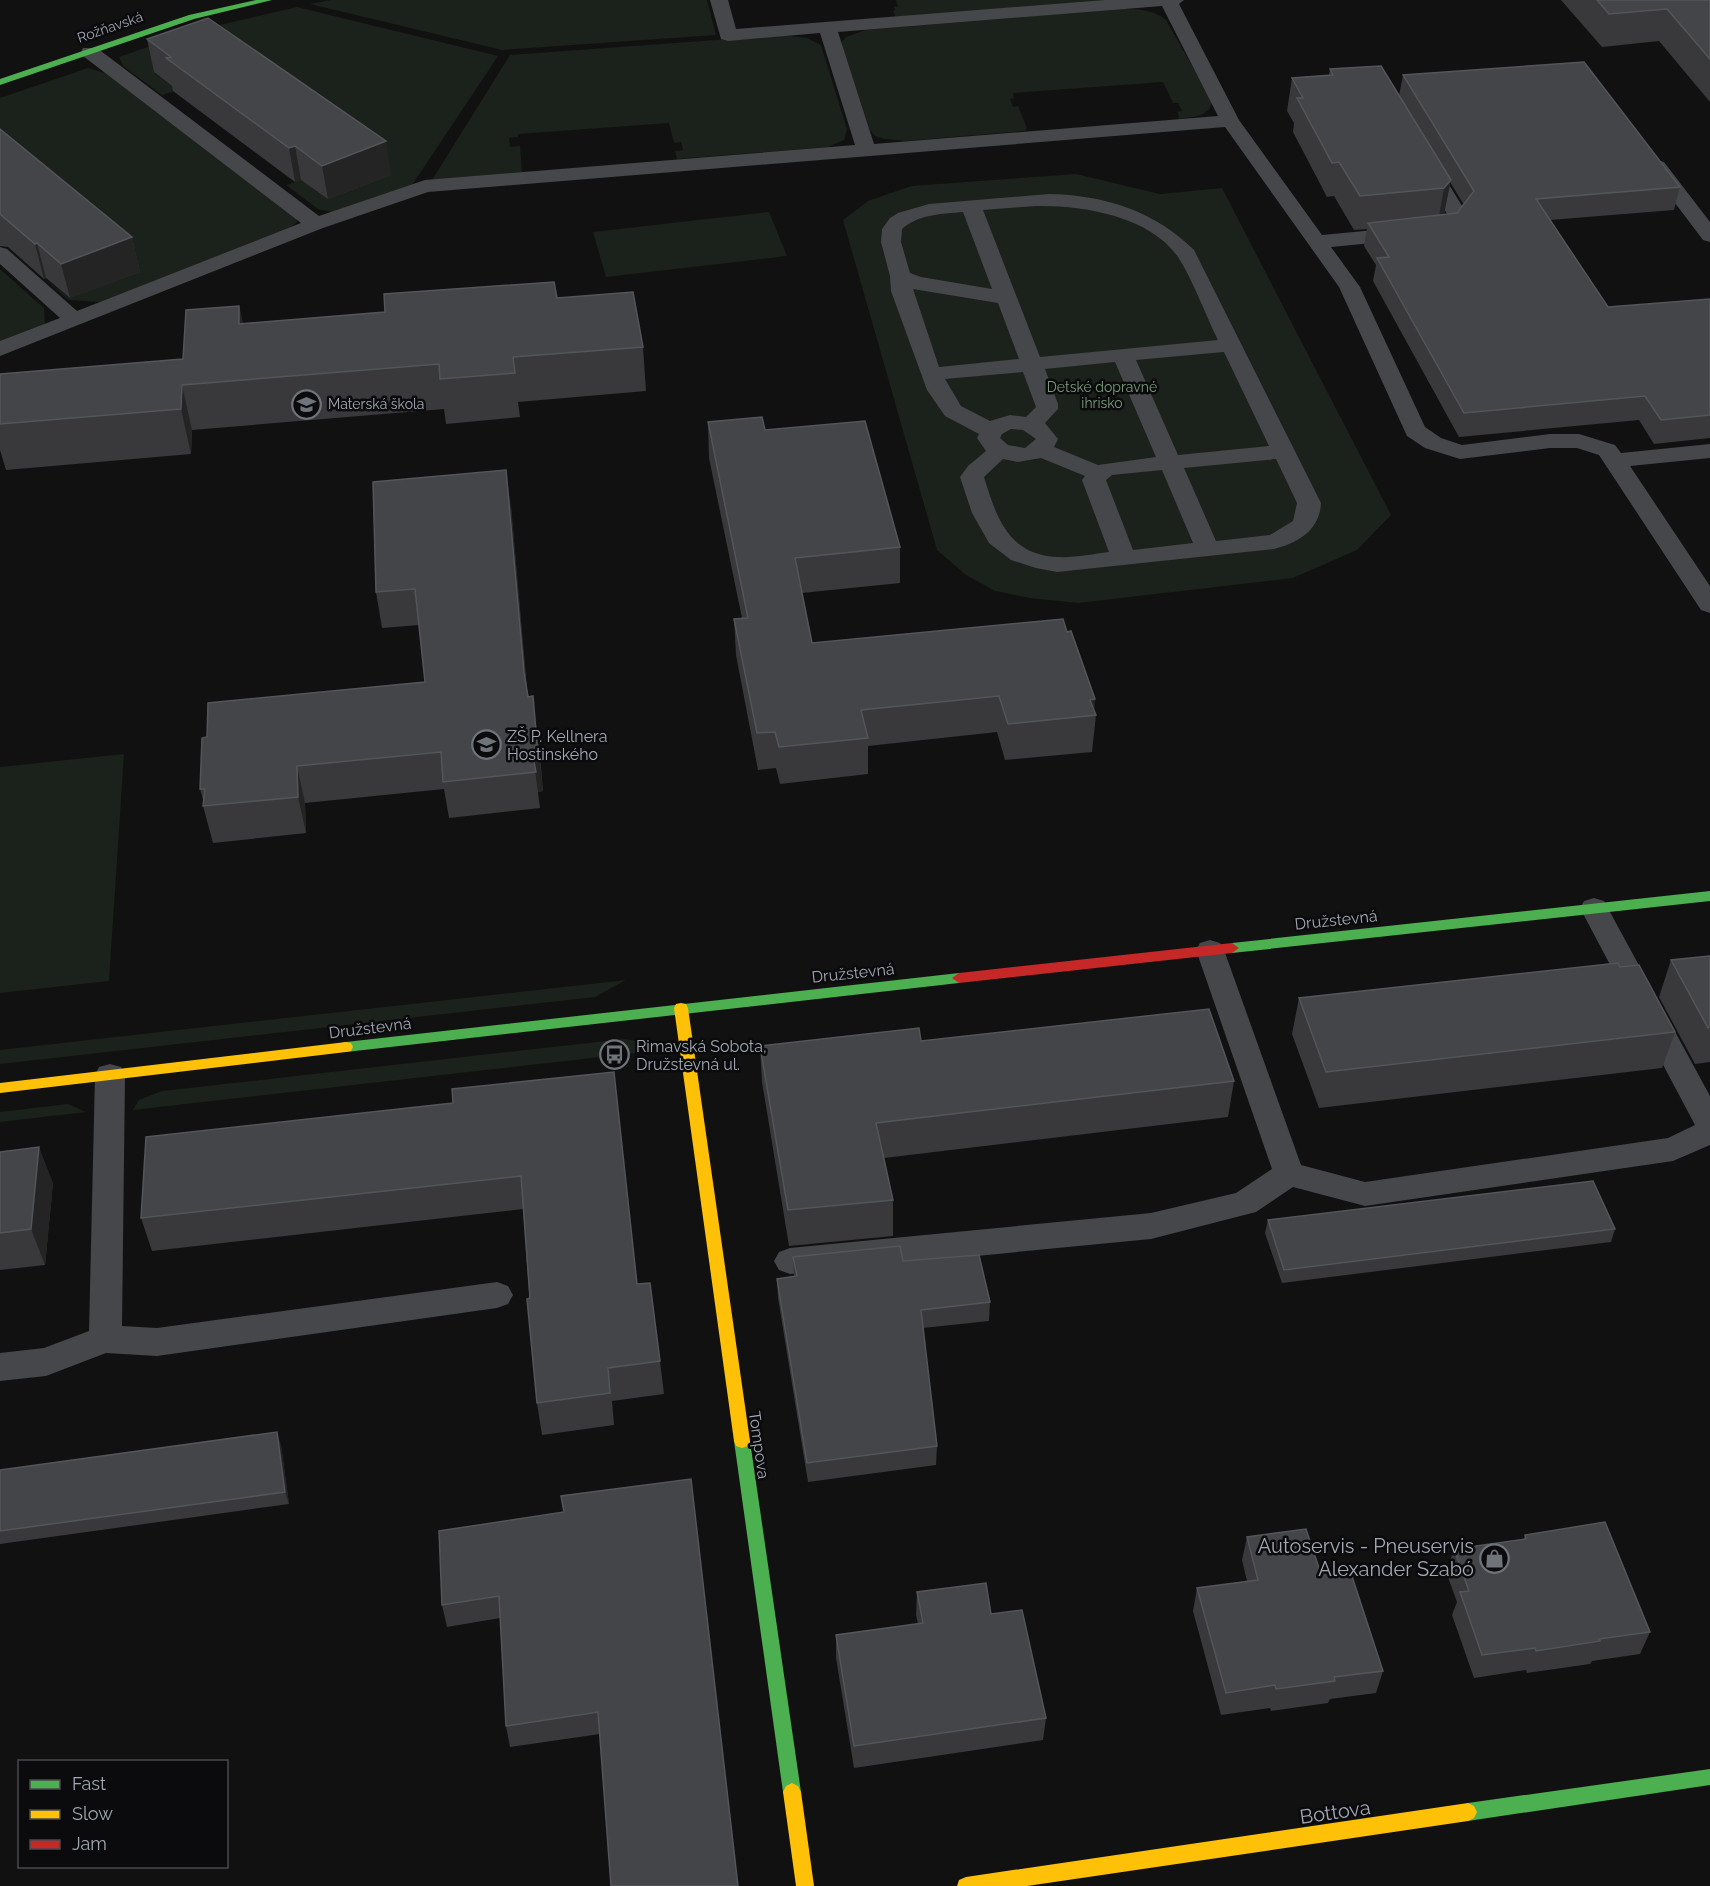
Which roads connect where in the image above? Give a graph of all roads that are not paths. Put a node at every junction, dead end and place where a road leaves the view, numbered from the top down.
1 (268, 0) edge
2 (719, 0) edge
3 (1170, 0) edge
4 (828, 28) junction
5 (90, 52) junction
6 (0, 82) edge
7 (1230, 121) junction
8 (1414, 143) edge
9 (866, 150) junction
10 (1657, 166) edge
11 (971, 206) junction
12 (316, 224) junction
13 (1710, 236) edge
14 (1316, 242) junction
15 (0, 253) edge
16 (902, 277) junction
17 (1006, 298) junction
18 (75, 320) junction
19 (1232, 345) junction
20 (0, 349) edge
21 (1123, 356) junction
22 (1032, 364) junction
23 (933, 374) junction
24 (1031, 424) junction
25 (995, 441) junction
26 (1040, 449) junction
27 (1284, 451) junction
28 (1710, 451) edge
29 (1615, 461) junction
30 (1170, 463) junction
31 (1098, 473) junction
32 (1208, 550) junction
33 (1124, 559) junction
34 (1710, 605) edge
35 (1710, 896) edge
36 (1594, 908) junction
37 (1210, 950) junction
38 (681, 1008) junction
39 (110, 1075) junction
40 (0, 1088) edge
41 (1710, 1124) edge
42 (1710, 1131) edge
43 (1289, 1174) junction
44 (790, 1261) dead end
45 (497, 1295) dead end
46 (105, 1339) junction
47 (0, 1367) edge
48 (1710, 1777) edge
49 (805, 1886) edge
50 (966, 1886) edge

1 - 5 street, Rožňavská
2 - 4 lane
3 - 4 lane
3 - 7 lane
4 - 9 lane
5 - 6 street, Rožňavská
5 - 12 lane
7 - 9 lane
7 - 14 lane
8 - 14 lane
9 - 12 lane
10 - 13 lane
11 - 16 lane
11 - 17 lane
11 - 19 lane
12 - 18 lane
14 - 29 lane
15 - 18 lane
16 - 17 lane
16 - 23 lane
17 - 22 lane
18 - 20 lane
19 - 21 lane
19 - 27 lane
21 - 22 lane
21 - 30 lane
22 - 23 lane
22 - 24 lane
23 - 25 lane
24 - 25 lane
24 - 26 lane
25 - 26 lane
25 - 33 lane
26 - 31 lane
27 - 30 lane
27 - 32 lane
28 - 29 lane
29 - 34 lane
30 - 31 lane
30 - 32 lane
31 - 33 lane
32 - 33 lane
35 - 36 street, Družstevná
36 - 37 street, Družstevná
36 - 41 lane
37 - 38 street, Družstevná
37 - 43 lane
38 - 39 street, Družstevná
38 - 49 street, Tompova
39 - 40 street, Družstevná
39 - 46 lane
42 - 43 lane
43 - 44 lane
45 - 46 lane
46 - 47 lane
48 - 50 street, Bottova

